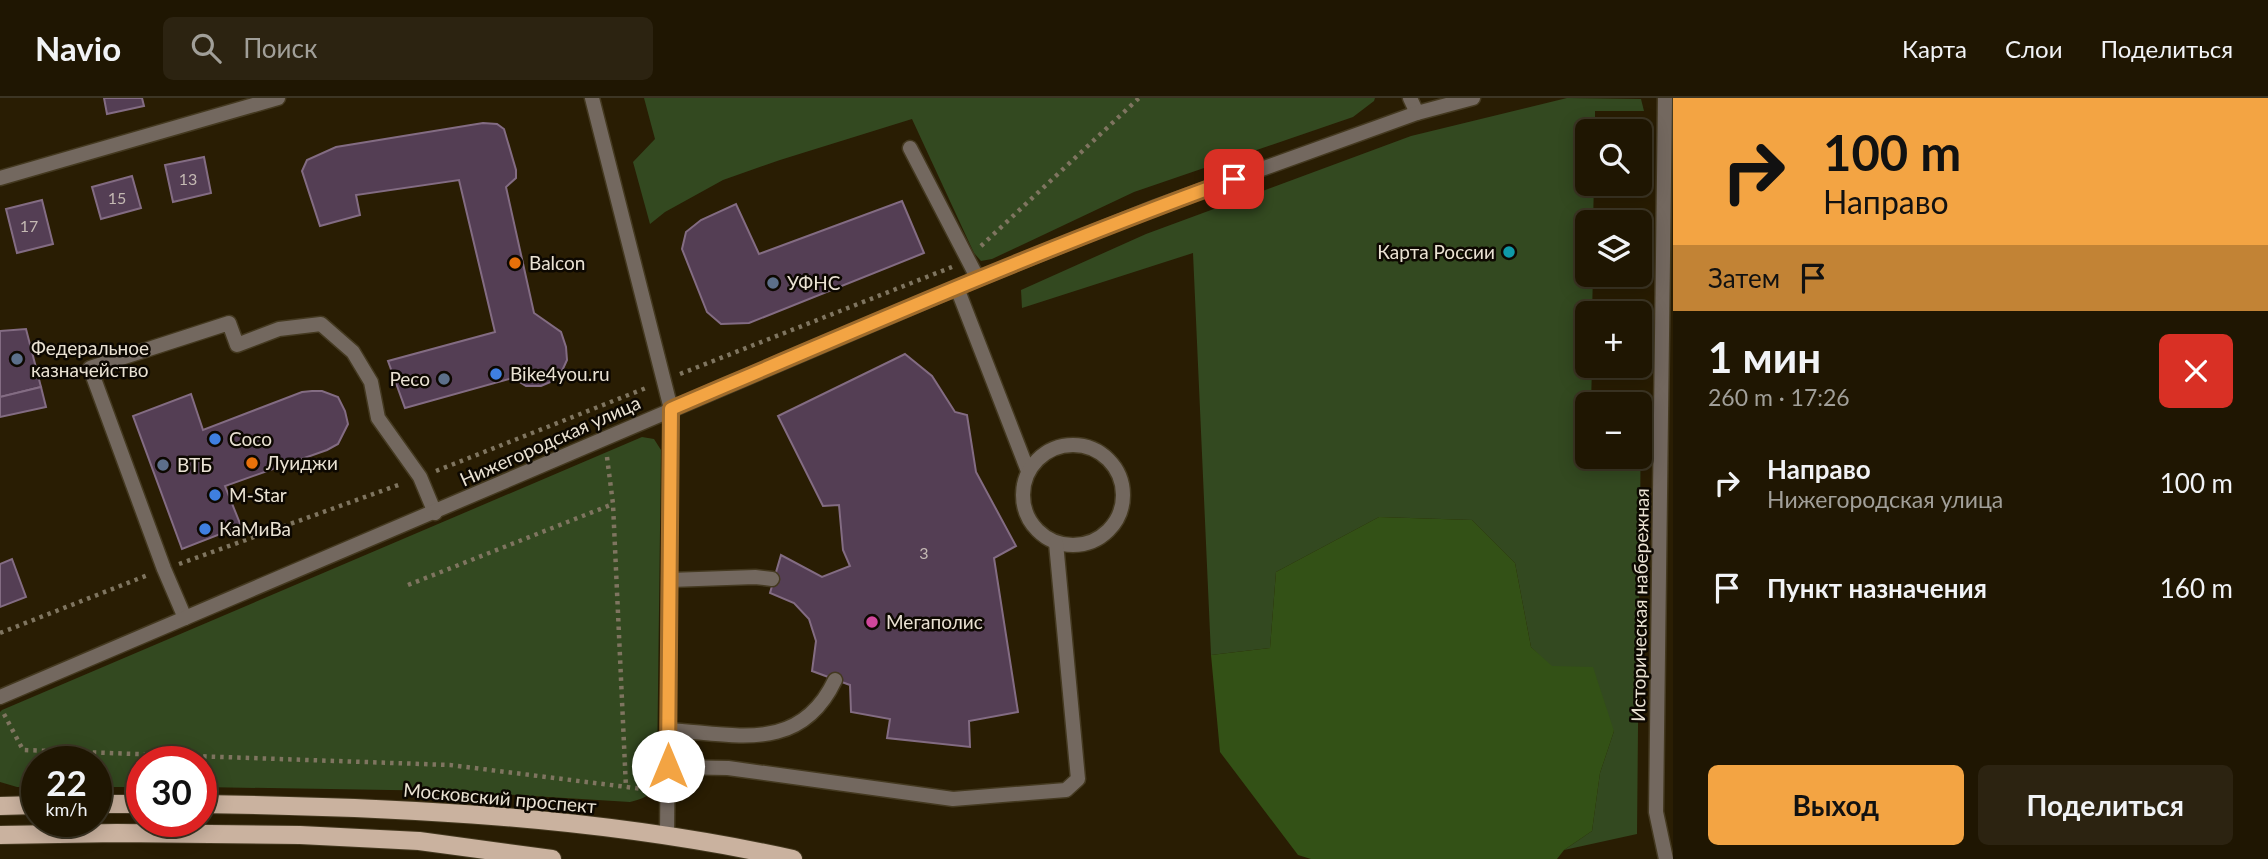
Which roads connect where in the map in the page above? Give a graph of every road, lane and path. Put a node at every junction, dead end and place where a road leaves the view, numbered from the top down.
1 (278, 98) edge
2 (592, 98) edge
3 (1139, 98) edge
4 (1410, 98) edge
5 (1473, 98) edge
6 (1665, 98) edge
7 (1417, 113) junction
8 (910, 148) dead end
9 (0, 178) edge
10 (966, 261) junction
11 (978, 279) junction
12 (957, 288) junction
13 (665, 380) junction
14 (671, 409) junction
15 (590, 410) junction
16 (602, 439) junction
17 (1028, 471) junction
18 (420, 477) junction
19 (613, 504) junction
20 (435, 513) junction
21 (1056, 543) junction
22 (164, 569) junction
23 (772, 579) dead end
24 (670, 580) junction
25 (408, 585) dead end
26 (185, 618) junction
27 (0, 633) edge
28 (835, 680) dead end
29 (1, 704) edge
30 (668, 730) junction
31 (668, 766) junction
32 (626, 788) junction
33 (654, 790) dead end
34 (217, 805) edge
35 (0, 806) edge
36 (21, 806) edge
37 (0, 835) edge
38 (667, 835) junction
39 (552, 859) edge
40 (793, 859) edge
41 (1666, 859) edge

1 - 9 street
2 - 13 street
3 - 10 path
4 - 7 street
5 - 7 street, Нижегородская улица
6 - 41 street, Историческая набережная
7 - 11 street, Нижегородская улица
8 - 10 street
10 - 11 street
10 - 13 path
11 - 12 street, Нижегородская улица
12 - 14 street, Нижегородская улица
12 - 17 street
13 - 14 street
13 - 15 path
14 - 16 street, Нижегородская улица
14 - 24 street
15 - 16 path
15 - 18 path
16 - 19 path
16 - 20 street, Нижегородская улица
17 - 21 street
17 - 21 street
18 - 20 street
18 - 22 path
18 - 22 street
19 - 25 path
19 - 32 path
20 - 26 street, Нижегородская улица
21 - 31 street
22 - 26 street
22 - 27 path
23 - 24 street
24 - 30 street
26 - 29 street, Нижегородская улица
28 - 30 street
29 - 32 path
30 - 31 street
31 - 38 street
32 - 33 path
34 - 38 main road, Московский проспект
35 - 36 main road
37 - 39 main road
38 - 40 main road, Московский проспект

